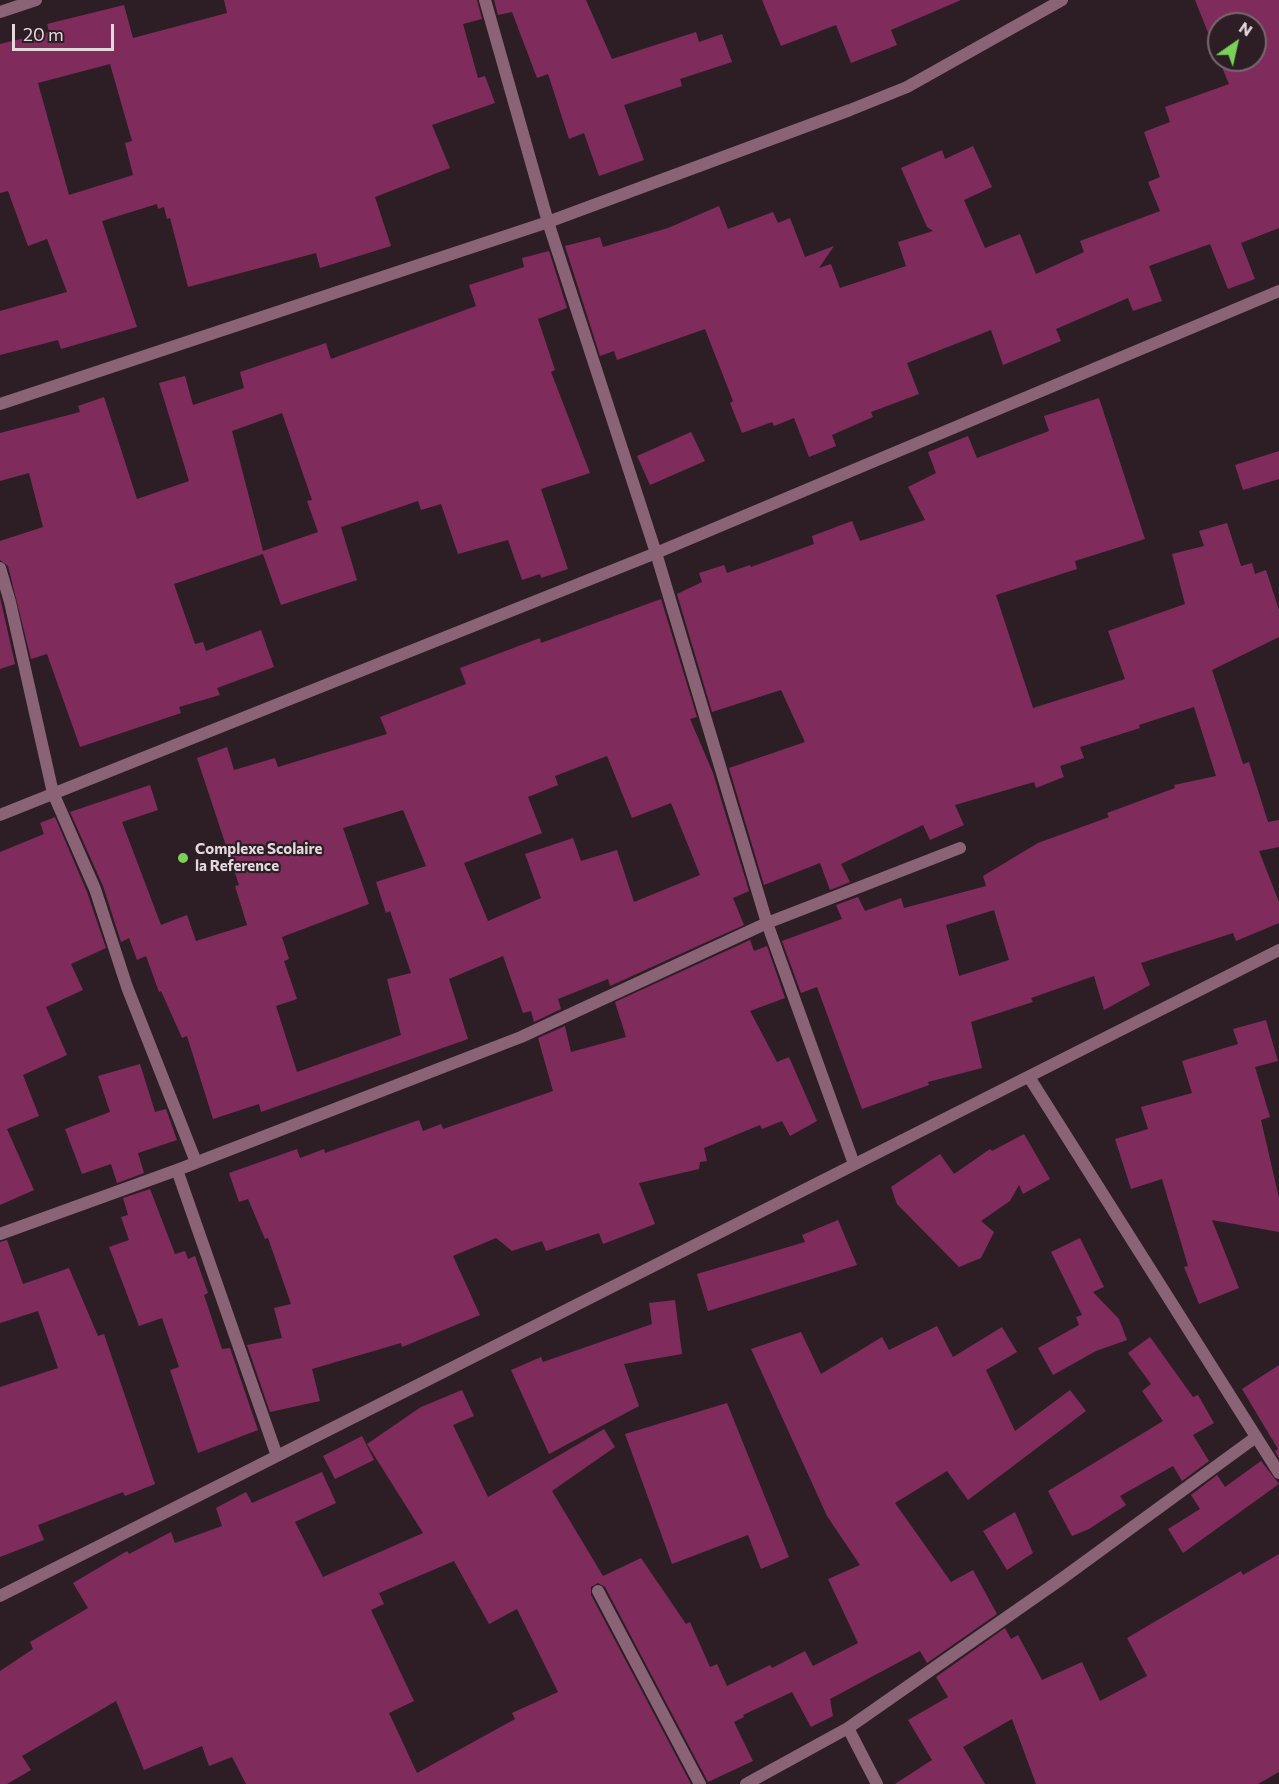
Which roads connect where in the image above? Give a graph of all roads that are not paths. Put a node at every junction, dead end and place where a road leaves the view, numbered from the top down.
1 (36, 0) edge
2 (485, 0) edge
3 (1062, 0) edge
4 (0, 12) edge
5 (548, 222) junction
6 (1279, 291) edge
7 (0, 404) edge
8 (656, 553) junction
9 (0, 568) edge
10 (53, 793) junction
11 (0, 815) edge
12 (960, 848) dead end
13 (767, 923) junction
14 (1279, 950) edge
15 (1029, 1077) junction
16 (196, 1162) junction
17 (854, 1164) junction
18 (177, 1170) junction
19 (0, 1234) edge
20 (1256, 1437) junction
21 (277, 1456) junction
22 (1279, 1473) edge
23 (598, 1591) dead end
24 (0, 1596) edge
25 (848, 1728) junction
26 (700, 1784) edge
27 (746, 1784) edge
28 (877, 1784) edge

1 - 4 street
2 - 5 street
3 - 5 street
5 - 7 street
5 - 8 street
6 - 8 street
8 - 10 street
8 - 13 street
9 - 10 street
10 - 11 street
10 - 16 street
12 - 13 street
13 - 16 street
13 - 17 street
14 - 15 street
15 - 17 street
15 - 20 street
16 - 18 street
17 - 21 street
18 - 19 street
18 - 21 street
20 - 22 street
20 - 25 street
21 - 24 street
23 - 26 street
25 - 27 street
25 - 28 street

